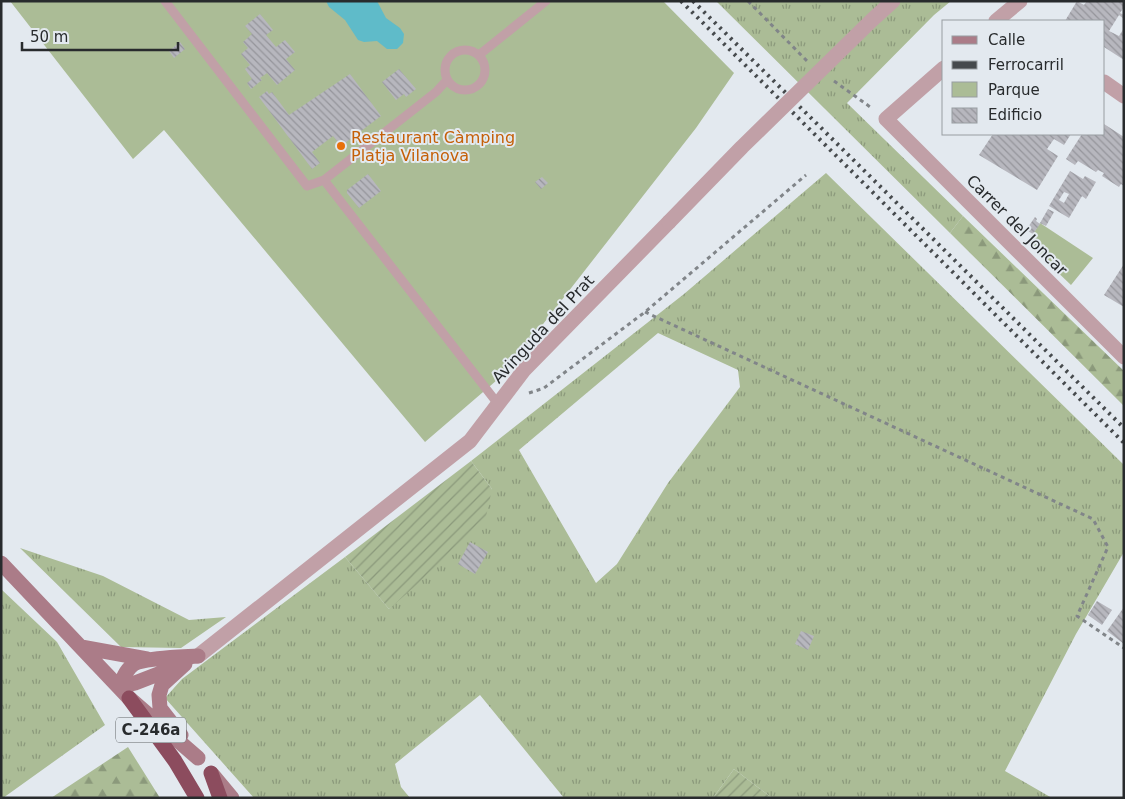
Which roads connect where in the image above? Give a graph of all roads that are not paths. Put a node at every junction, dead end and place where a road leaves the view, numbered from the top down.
1 (165, 1) edge
2 (546, 1) edge
3 (893, 1) edge
4 (1020, 1) edge
5 (1003, 20) edge
6 (479, 55) junction
7 (942, 70) edge
8 (447, 80) junction
9 (1105, 83) edge
10 (1124, 96) edge
11 (324, 180) junction
12 (1124, 357) edge
13 (498, 404) junction
14 (1, 563) edge
15 (81, 647) junction
16 (148, 660) junction
17 (191, 660) junction
18 (124, 692) junction
19 (198, 758) junction
20 (211, 773) junction
21 (196, 798) edge
22 (220, 798) edge
23 (232, 798) edge

1 - 11 lane
2 - 6 lane
3 - 13 street, Avinguda del Prat, bridge
4 - 5 street
6 - 8 lane
6 - 8 lane
7 - 12 street, Carrer del Joncar
8 - 11 lane
9 - 10 street
11 - 13 lane
13 - 17 street, Avinguda del Prat
14 - 15 main road, C-246a
15 - 16 main road
15 - 18 main road, C-246a
16 - 17 main road
16 - 18 main road
17 - 18 main road
17 - 19 main road
18 - 19 main road
18 - 21 highway, C-246a
19 - 20 main road
20 - 22 highway
20 - 23 main road

